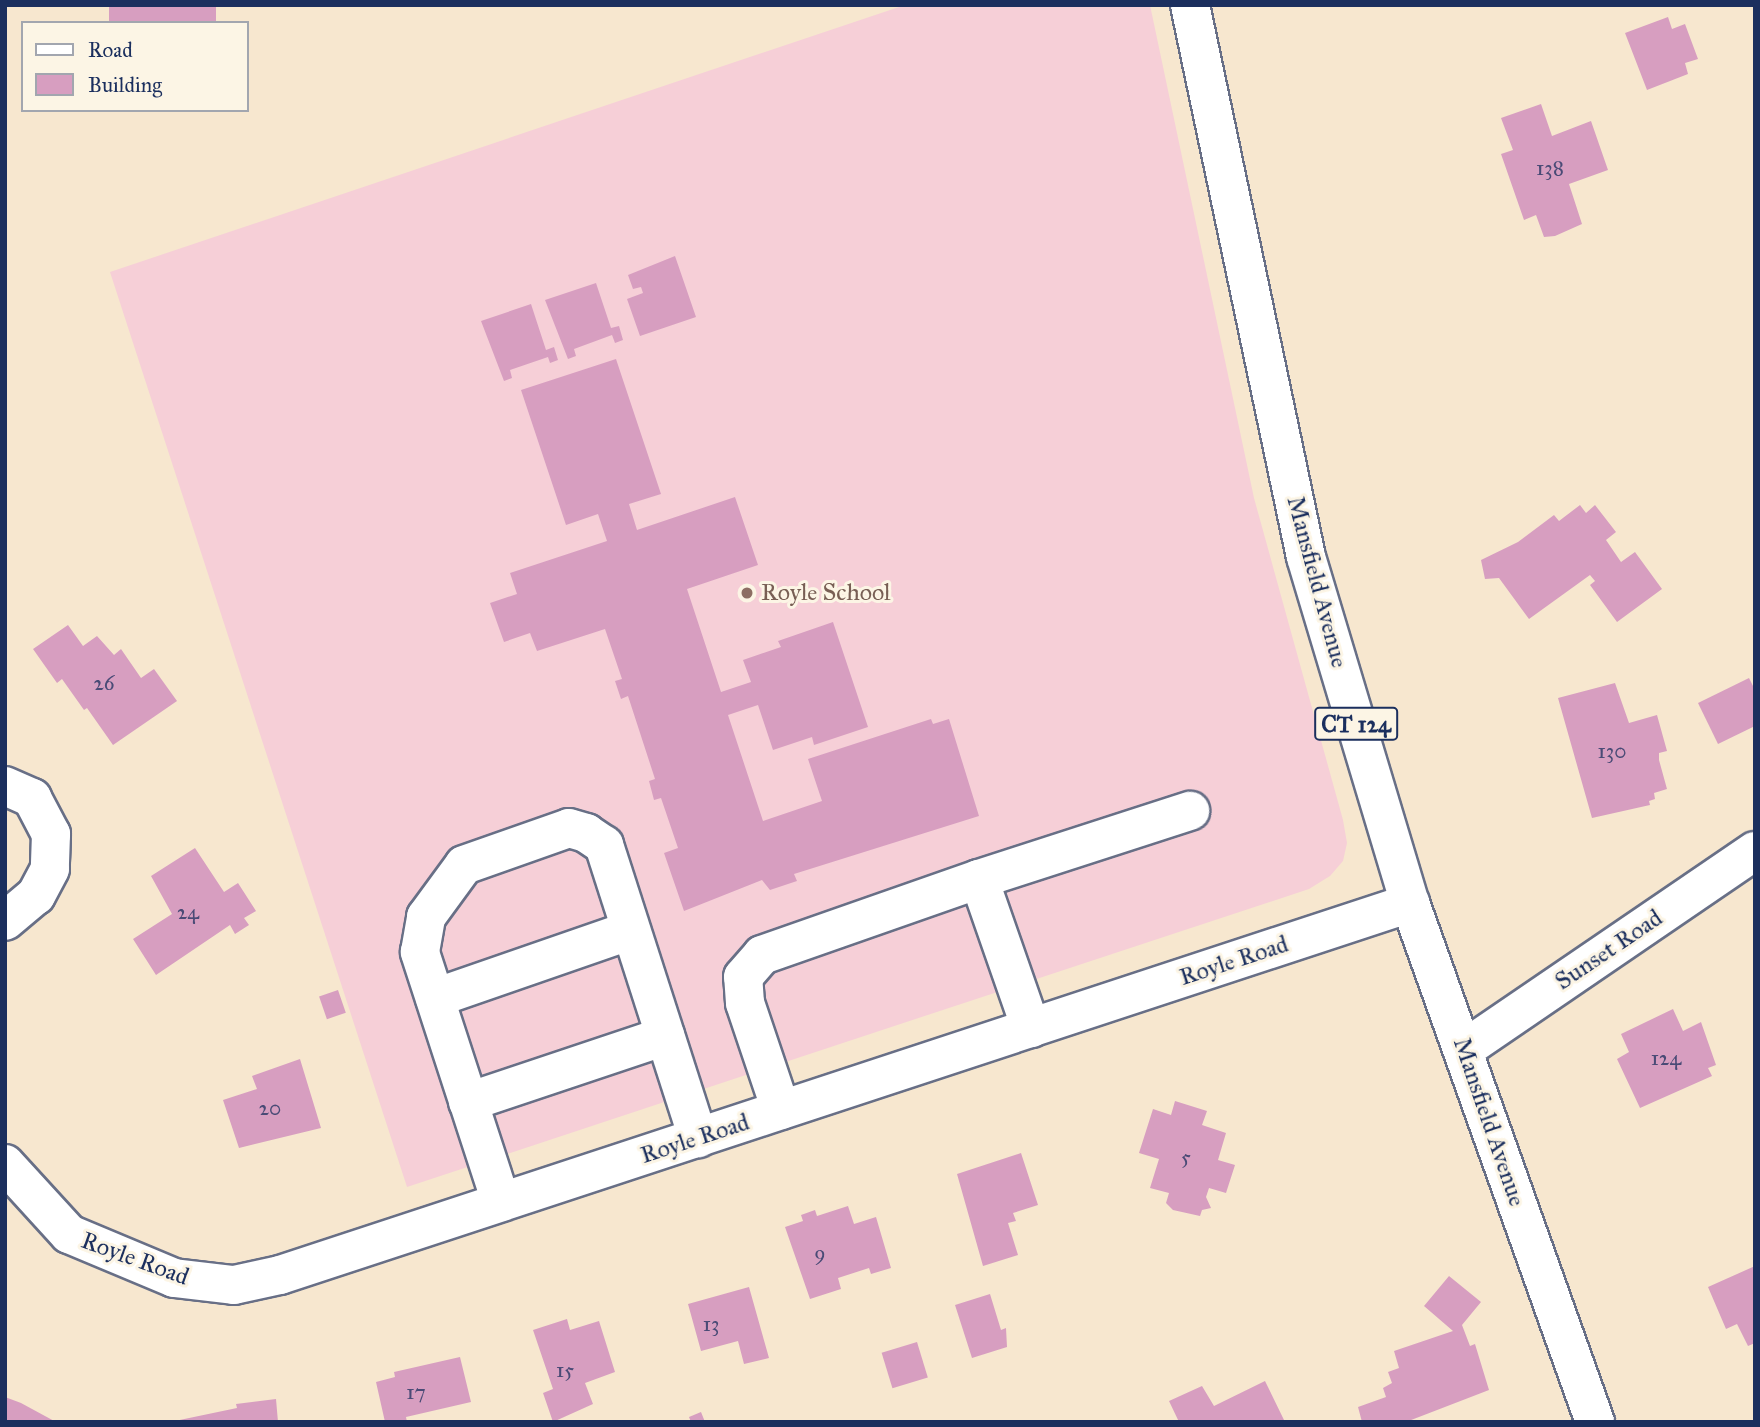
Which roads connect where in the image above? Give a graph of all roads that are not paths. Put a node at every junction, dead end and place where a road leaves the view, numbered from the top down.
1 (1189, 5) edge
2 (5, 786) edge
3 (1190, 811) dead end
4 (1755, 851) edge
5 (979, 879) junction
6 (1410, 902) junction
7 (5, 921) edge
8 (631, 930) junction
9 (435, 998) junction
10 (1031, 1028) junction
11 (665, 1036) junction
12 (1464, 1050) junction
13 (468, 1101) junction
14 (781, 1110) junction
15 (698, 1138) junction
16 (5, 1164) edge
17 (501, 1202) junction
18 (1595, 1422) edge

1 - 6 street, Mansfield Avenue / CT 124
2 - 7 street
3 - 5 street
4 - 12 street, Sunset Road
5 - 10 street
5 - 14 street
6 - 10 street, Royle Road
6 - 12 street, Mansfield Avenue / CT 124
8 - 9 street
8 - 9 street
8 - 11 street
9 - 13 street
10 - 14 street, Royle Road
11 - 13 street
11 - 15 street
12 - 18 street, Mansfield Avenue / CT 124
13 - 17 street
14 - 15 street, Royle Road
15 - 17 street, Royle Road
16 - 17 street, Royle Road

